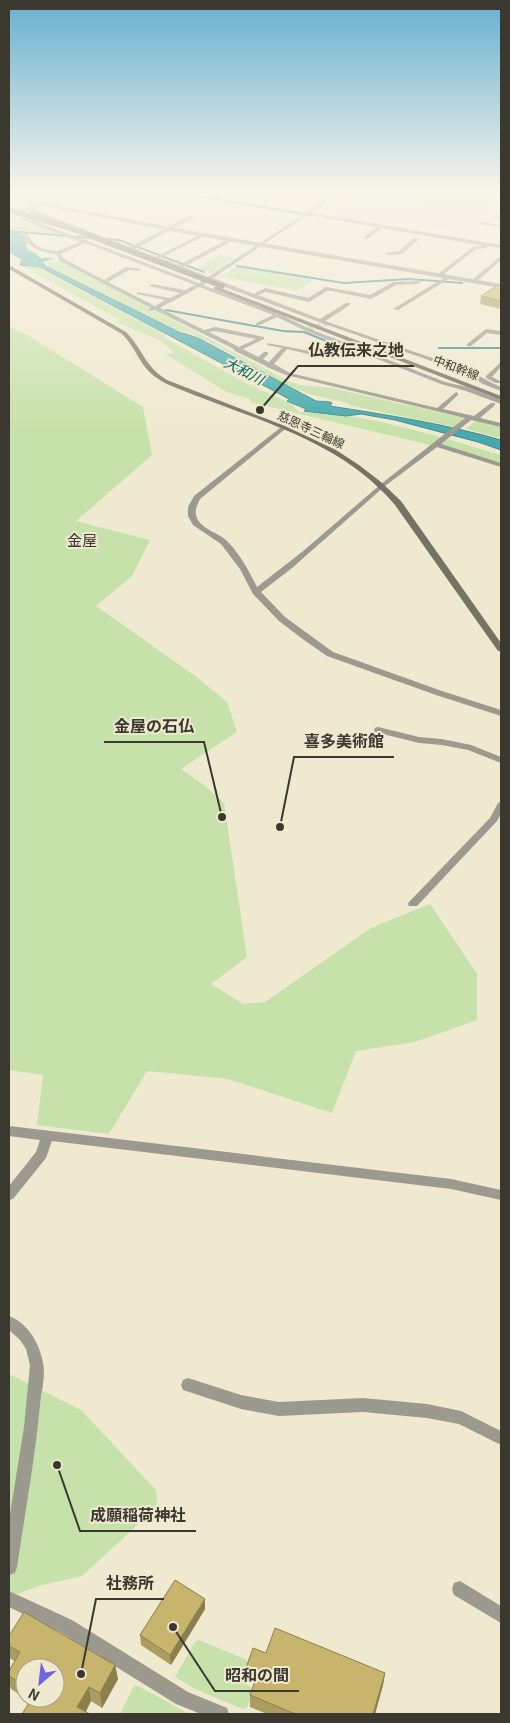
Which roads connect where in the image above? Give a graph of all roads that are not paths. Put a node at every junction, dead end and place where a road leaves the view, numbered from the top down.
1 (22, 273) edge
2 (88, 273) edge
3 (119, 273) edge
4 (169, 273) edge
5 (182, 273) edge
6 (197, 273) edge
7 (216, 273) edge
8 (425, 273) edge
9 (443, 273) edge
10 (486, 273) edge
11 (440, 276) junction
12 (449, 277) junction
13 (209, 278) junction
14 (474, 281) junction
15 (104, 282) junction
16 (418, 282) dead end
17 (199, 285) junction
18 (152, 286) dead end
19 (501, 286) edge
20 (219, 287) junction
21 (317, 287) dead end
22 (326, 289) junction
23 (186, 292) junction
24 (139, 293) dead end
25 (254, 295) junction
26 (371, 297) junction
27 (172, 300) junction
28 (383, 300) dead end
29 (348, 304) dead end
30 (156, 309) junction
31 (396, 310) dead end
32 (145, 311) dead end
33 (279, 314) junction
34 (321, 321) junction
35 (258, 324) dead end
36 (334, 329) junction
37 (202, 332) junction
38 (239, 333) junction
39 (501, 333) edge
40 (220, 342) junction
41 (269, 344) dead end
42 (470, 345) dead end
43 (286, 347) junction
44 (237, 350) junction
45 (308, 352) dead end
46 (266, 353) dead end
47 (258, 360) junction
48 (501, 364) edge
49 (269, 366) junction
50 (332, 379) dead end
51 (501, 383) edge
52 (325, 384) junction
53 (490, 385) junction
54 (501, 389) edge
55 (501, 393) edge
56 (456, 394) dead end
57 (501, 398) edge
58 (501, 402) edge
59 (493, 404) dead end
60 (438, 410) junction
61 (474, 418) junction
62 (501, 425) edge
63 (282, 429) junction
64 (438, 445) junction
65 (501, 464) edge
66 (383, 485) junction
67 (256, 592) junction
68 (501, 649) edge
69 (501, 713) edge
70 (378, 730) dead end
71 (501, 760) edge
72 (501, 804) edge
73 (413, 904) dead end
74 (9, 1131) edge
75 (47, 1136) junction
76 (9, 1195) edge
77 (501, 1195) edge
78 (9, 1322) edge
79 (188, 1385) dead end
80 (501, 1438) edge
81 (9, 1568) edge
82 (460, 1588) dead end
83 (9, 1599) edge
84 (501, 1615) edge
85 (222, 1714) edge

1 - 63 main road, 慈恩寺三輪線
2 - 15 street
3 - 15 street
4 - 17 street
5 - 20 main road, 中和幹線, bridge
6 - 13 street
7 - 13 street
8 - 11 street
9 - 11 street
10 - 14 street
11 - 12 street
12 - 14 street
12 - 31 street
13 - 17 street
13 - 25 street
14 - 19 street
15 - 30 street
16 - 26 street
17 - 23 street
17 - 33 street
18 - 23 street
20 - 33 main road, 中和幹線
20 - 36 main road, 中和幹線
21 - 22 street
22 - 25 street
22 - 26 street
23 - 27 street
24 - 27 street
25 - 34 street
26 - 28 street
27 - 30 street
29 - 34 street
30 - 32 street
30 - 37 street
33 - 35 street
33 - 57 main road, 中和幹線
33 - 58 street
34 - 53 street
36 - 53 street
36 - 55 main road, 中和幹線
37 - 38 street
37 - 40 street
38 - 40 street
38 - 44 street
39 - 42 street
40 - 44 street
41 - 43 street
43 - 45 street
43 - 49 street
44 - 47 street
46 - 47 street
47 - 49 street
48 - 51 street
49 - 52 street
50 - 52 street
52 - 60 street
53 - 54 street
56 - 60 street
59 - 61 street
60 - 61 street
61 - 62 street
61 - 64 street
63 - 66 main road, 慈恩寺三輪線
63 - 67 street
64 - 65 street
64 - 66 street
66 - 67 street
66 - 68 main road, 慈恩寺三輪線
67 - 69 street
70 - 71 street
72 - 73 street
74 - 75 street
75 - 76 street
75 - 77 street
78 - 81 street
79 - 80 street
82 - 84 street
83 - 85 street

